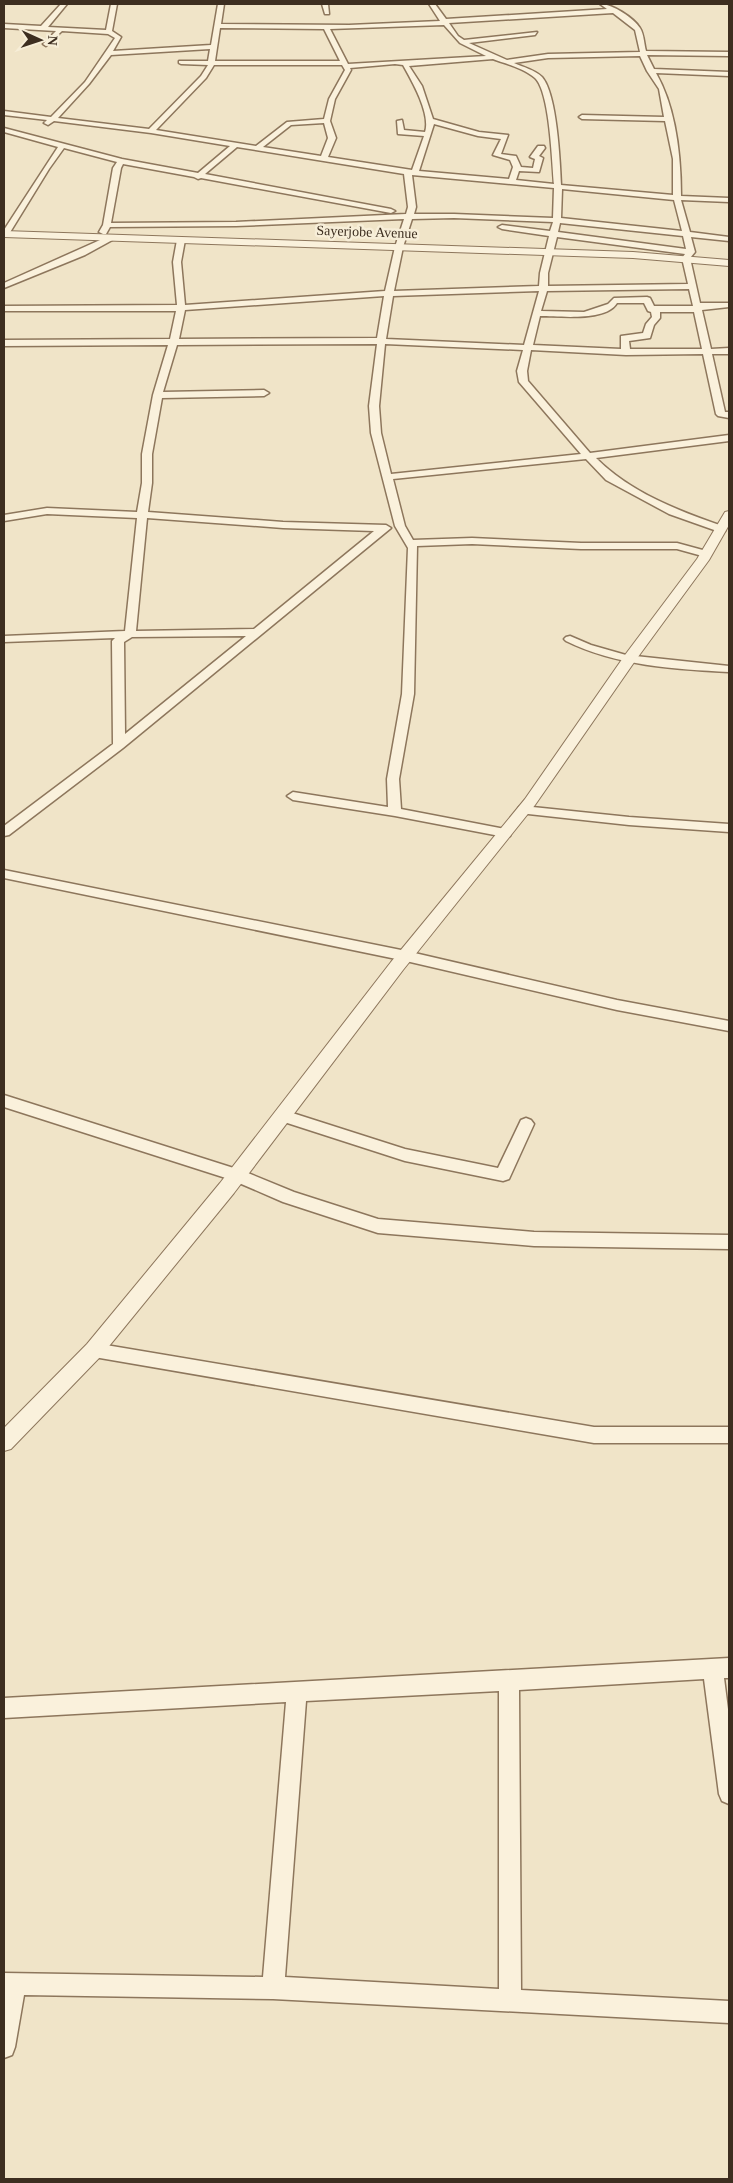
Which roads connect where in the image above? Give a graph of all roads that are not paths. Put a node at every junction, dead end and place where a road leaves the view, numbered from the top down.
1 (64, 4) edge
2 (114, 4) edge
3 (221, 4) edge
4 (325, 4) edge
5 (435, 4) edge
6 (603, 4) edge
7 (612, 11) junction
8 (327, 14) dead end
9 (444, 22) junction
10 (4, 26) edge
11 (218, 26) junction
12 (326, 26) junction
13 (42, 29) junction
14 (60, 30) junction
15 (109, 32) junction
16 (536, 33) dead end
17 (462, 42) junction
18 (46, 44) dead end
19 (213, 48) junction
20 (533, 52) dead end
21 (110, 53) junction
22 (643, 53) junction
23 (729, 54) edge
24 (494, 57) junction
25 (539, 57) junction
26 (181, 62) dead end
27 (211, 62) junction
28 (506, 62) junction
29 (345, 64) junction
30 (405, 64) junction
31 (650, 71) junction
32 (729, 74) edge
33 (4, 113) edge
34 (582, 117) dead end
35 (54, 118) junction
36 (669, 119) junction
37 (429, 120) junction
38 (327, 121) junction
39 (400, 121) dead end
40 (4, 130) edge
41 (151, 130) junction
42 (427, 134) junction
43 (31, 137) junction
44 (64, 145) junction
45 (234, 145) junction
46 (257, 148) junction
47 (541, 148) dead end
48 (323, 159) junction
49 (120, 161) junction
50 (515, 169) junction
51 (412, 172) junction
52 (198, 177) junction
53 (510, 183) junction
54 (558, 188) junction
55 (677, 198) junction
56 (729, 200) edge
57 (410, 216) junction
58 (445, 217) junction
59 (557, 220) junction
60 (107, 225) junction
61 (687, 233) junction
62 (4, 234) edge
63 (555, 234) junction
64 (101, 238) junction
65 (112, 238) junction
66 (729, 239) edge
67 (181, 240) junction
68 (399, 247) junction
69 (549, 252) junction
70 (688, 255) junction
71 (729, 262) edge
72 (4, 286) edge
73 (633, 286) junction
74 (692, 286) junction
75 (544, 287) junction
76 (390, 295) junction
77 (638, 300) junction
78 (729, 305) edge
79 (4, 308) edge
80 (181, 308) junction
81 (697, 308) junction
82 (656, 310) junction
83 (536, 313) junction
84 (174, 341) junction
85 (381, 341) junction
86 (4, 343) edge
87 (528, 346) junction
88 (706, 350) junction
89 (729, 351) edge
90 (626, 352) junction
91 (264, 393) dead end
92 (158, 394) junction
93 (729, 417) edge
94 (729, 438) edge
95 (587, 456) junction
96 (388, 478) junction
97 (142, 515) junction
98 (4, 518) edge
99 (725, 522) edge
100 (400, 526) junction
101 (383, 529) junction
102 (410, 543) junction
103 (706, 554) junction
104 (258, 632) junction
105 (130, 634) junction
106 (4, 639) edge
107 (570, 639) dead end
108 (630, 658) junction
109 (729, 669) edge
110 (119, 745) junction
111 (293, 796) dead end
112 (523, 810) junction
113 (395, 812) junction
114 (729, 828) edge
115 (4, 832) edge
116 (505, 833) junction
117 (4, 874) edge
118 (406, 956) junction
119 (729, 1026) edge
120 (4, 1101) edge
121 (283, 1116) junction
122 (526, 1124) dead end
123 (237, 1176) junction
124 (729, 1242) edge
125 (94, 1350) junction
126 (729, 1435) edge
127 (4, 1442) edge
128 (721, 1669) edge
129 (509, 1680) junction
130 (297, 1692) junction
131 (4, 1708) edge
132 (729, 1794) edge
133 (10, 1984) edge
134 (273, 1988) junction
135 (510, 2001) junction
136 (729, 2012) edge
137 (4, 2048) edge

1 - 13 street
2 - 15 street
3 - 11 street
4 - 8 street
5 - 9 street
6 - 7 street
7 - 9 street
7 - 22 street
9 - 12 street
9 - 17 street
10 - 13 street
11 - 12 street
11 - 19 street
12 - 29 street
13 - 14 street
14 - 15 street
14 - 18 street
15 - 21 street
16 - 17 street
17 - 24 street
19 - 21 street
19 - 27 street
20 - 25 street
21 - 35 street
22 - 23 street
22 - 25 street
22 - 31 street
24 - 28 street
24 - 30 street
25 - 28 street
26 - 27 street
27 - 29 street
27 - 41 street
28 - 54 street
29 - 30 street
29 - 38 street
30 - 37 street
31 - 32 street
31 - 36 street
33 - 35 street
34 - 36 street
35 - 41 street
35 - 43 street
36 - 55 street
37 - 42 street
37 - 50 street
38 - 46 street
38 - 48 street
39 - 42 street
40 - 43 street
41 - 45 street
42 - 51 street
43 - 44 street
44 - 49 street
44 - 62 street
45 - 46 street
45 - 52 street
46 - 48 street
47 - 50 street
48 - 51 street
49 - 52 street
49 - 60 street
50 - 53 street
51 - 53 street
51 - 57 street
52 - 57 street
53 - 54 street
54 - 55 street
54 - 59 street
55 - 56 street
55 - 61 street
57 - 58 street
57 - 60 street
57 - 68 street
58 - 59 street
58 - 63 street
59 - 61 street
59 - 63 street
60 - 64 street
61 - 66 street
61 - 70 street
62 - 64 street, Sayerjobe Avenue
63 - 69 street
63 - 70 street
64 - 65 street, Sayerjobe Avenue
65 - 67 street, Sayerjobe Avenue
65 - 72 street
67 - 68 street, Sayerjobe Avenue
67 - 80 street
68 - 69 street, Sayerjobe Avenue
68 - 76 street
69 - 70 street, Sayerjobe Avenue
69 - 75 street
70 - 71 street, Sayerjobe Avenue
70 - 74 street
73 - 74 street
73 - 75 street
73 - 77 street
74 - 81 street
75 - 76 street
75 - 83 street
76 - 80 street
76 - 85 street
77 - 82 street
77 - 83 street
78 - 81 street
79 - 80 street
80 - 84 street
81 - 82 street
81 - 88 street
82 - 90 street
83 - 87 street
84 - 85 street
84 - 86 street
84 - 92 street
85 - 87 street
85 - 96 street
87 - 90 street
87 - 95 street
88 - 89 street
88 - 90 street
88 - 93 street
91 - 92 street
92 - 97 street
94 - 95 street
95 - 96 street
95 - 99 street
96 - 100 street
97 - 98 street
97 - 101 street
97 - 105 street
99 - 103 street
100 - 101 street
100 - 102 street
101 - 104 street
102 - 103 street
102 - 113 street
103 - 108 street
104 - 105 street
104 - 110 street
105 - 106 street
105 - 110 street
107 - 108 street
108 - 109 street
108 - 112 street
110 - 115 street
111 - 113 street
112 - 114 street
112 - 116 street
113 - 116 street
116 - 118 street
117 - 118 street
118 - 119 street
118 - 121 street
120 - 123 street
121 - 122 street
121 - 123 street
123 - 124 street
123 - 125 street
125 - 126 street
125 - 127 street
128 - 129 street
128 - 132 street
129 - 130 street
129 - 135 street
130 - 131 street
130 - 134 street
133 - 134 street
133 - 137 street
134 - 135 street
135 - 136 street

